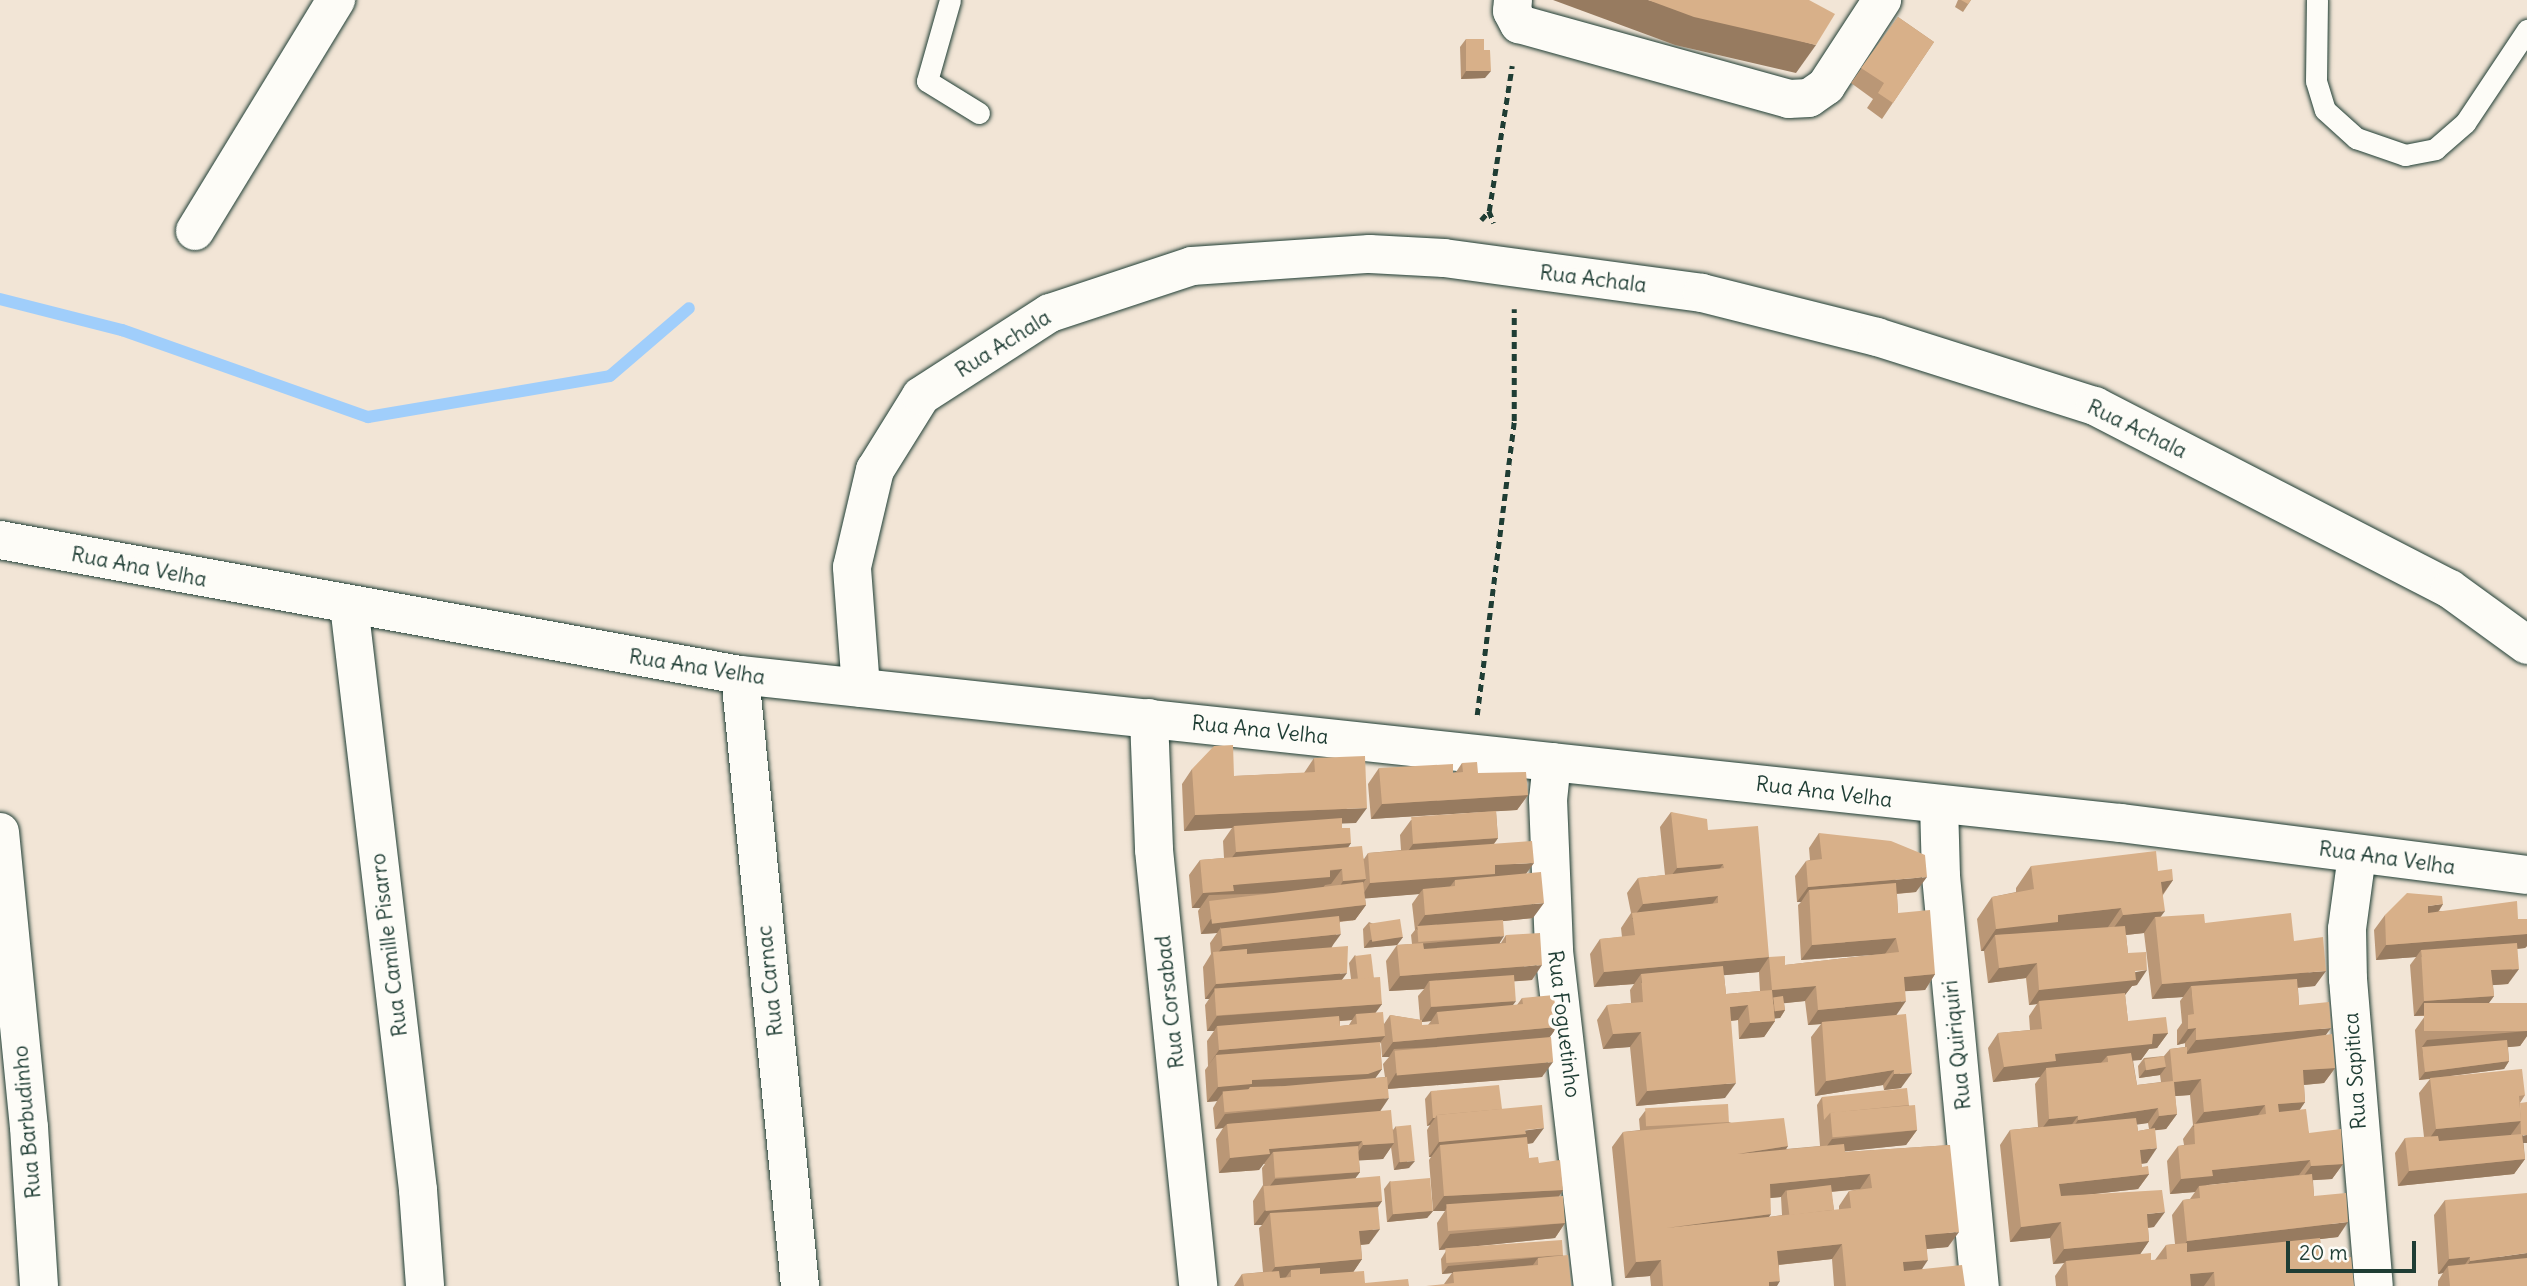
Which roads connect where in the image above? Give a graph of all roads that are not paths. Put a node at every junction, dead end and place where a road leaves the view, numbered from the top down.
1 (336, 0) edge
2 (950, 0) edge
3 (1882, 0) edge
4 (2317, 0) edge
5 (1516, 12) edge
6 (2527, 30) edge
7 (979, 113) dead end
8 (195, 231) dead end
9 (0, 540) edge
10 (349, 605) junction
11 (2527, 645) edge
12 (740, 675) junction
13 (861, 688) junction
14 (1149, 718) junction
15 (1552, 762) junction
16 (1939, 804) junction
17 (0, 832) edge
18 (2357, 855) junction
19 (2527, 875) edge
20 (39, 1286) edge
21 (425, 1286) edge
22 (800, 1286) edge
23 (1198, 1286) edge
24 (1593, 1286) edge
25 (1980, 1286) edge
26 (2374, 1286) edge

1 - 8 street
2 - 7 lane
3 - 5 street
4 - 6 lane
9 - 10 street, Rua Ana Velha
10 - 12 street, Rua Ana Velha
10 - 21 street, Rua Camille Pisarro
11 - 13 street, Rua Achala
12 - 13 street, Rua Ana Velha
12 - 22 street, Rua Carnac
13 - 14 street, Rua Ana Velha
14 - 15 street, Rua Ana Velha
14 - 23 street, Rua Corsabad
15 - 16 street, Rua Ana Velha
15 - 24 street, Rua Foguetinho
16 - 18 street, Rua Ana Velha
16 - 25 street, Rua Quiriquiri
17 - 20 street, Rua Barbudinho
18 - 19 street, Rua Ana Velha
18 - 26 street, Rua Sapitica

